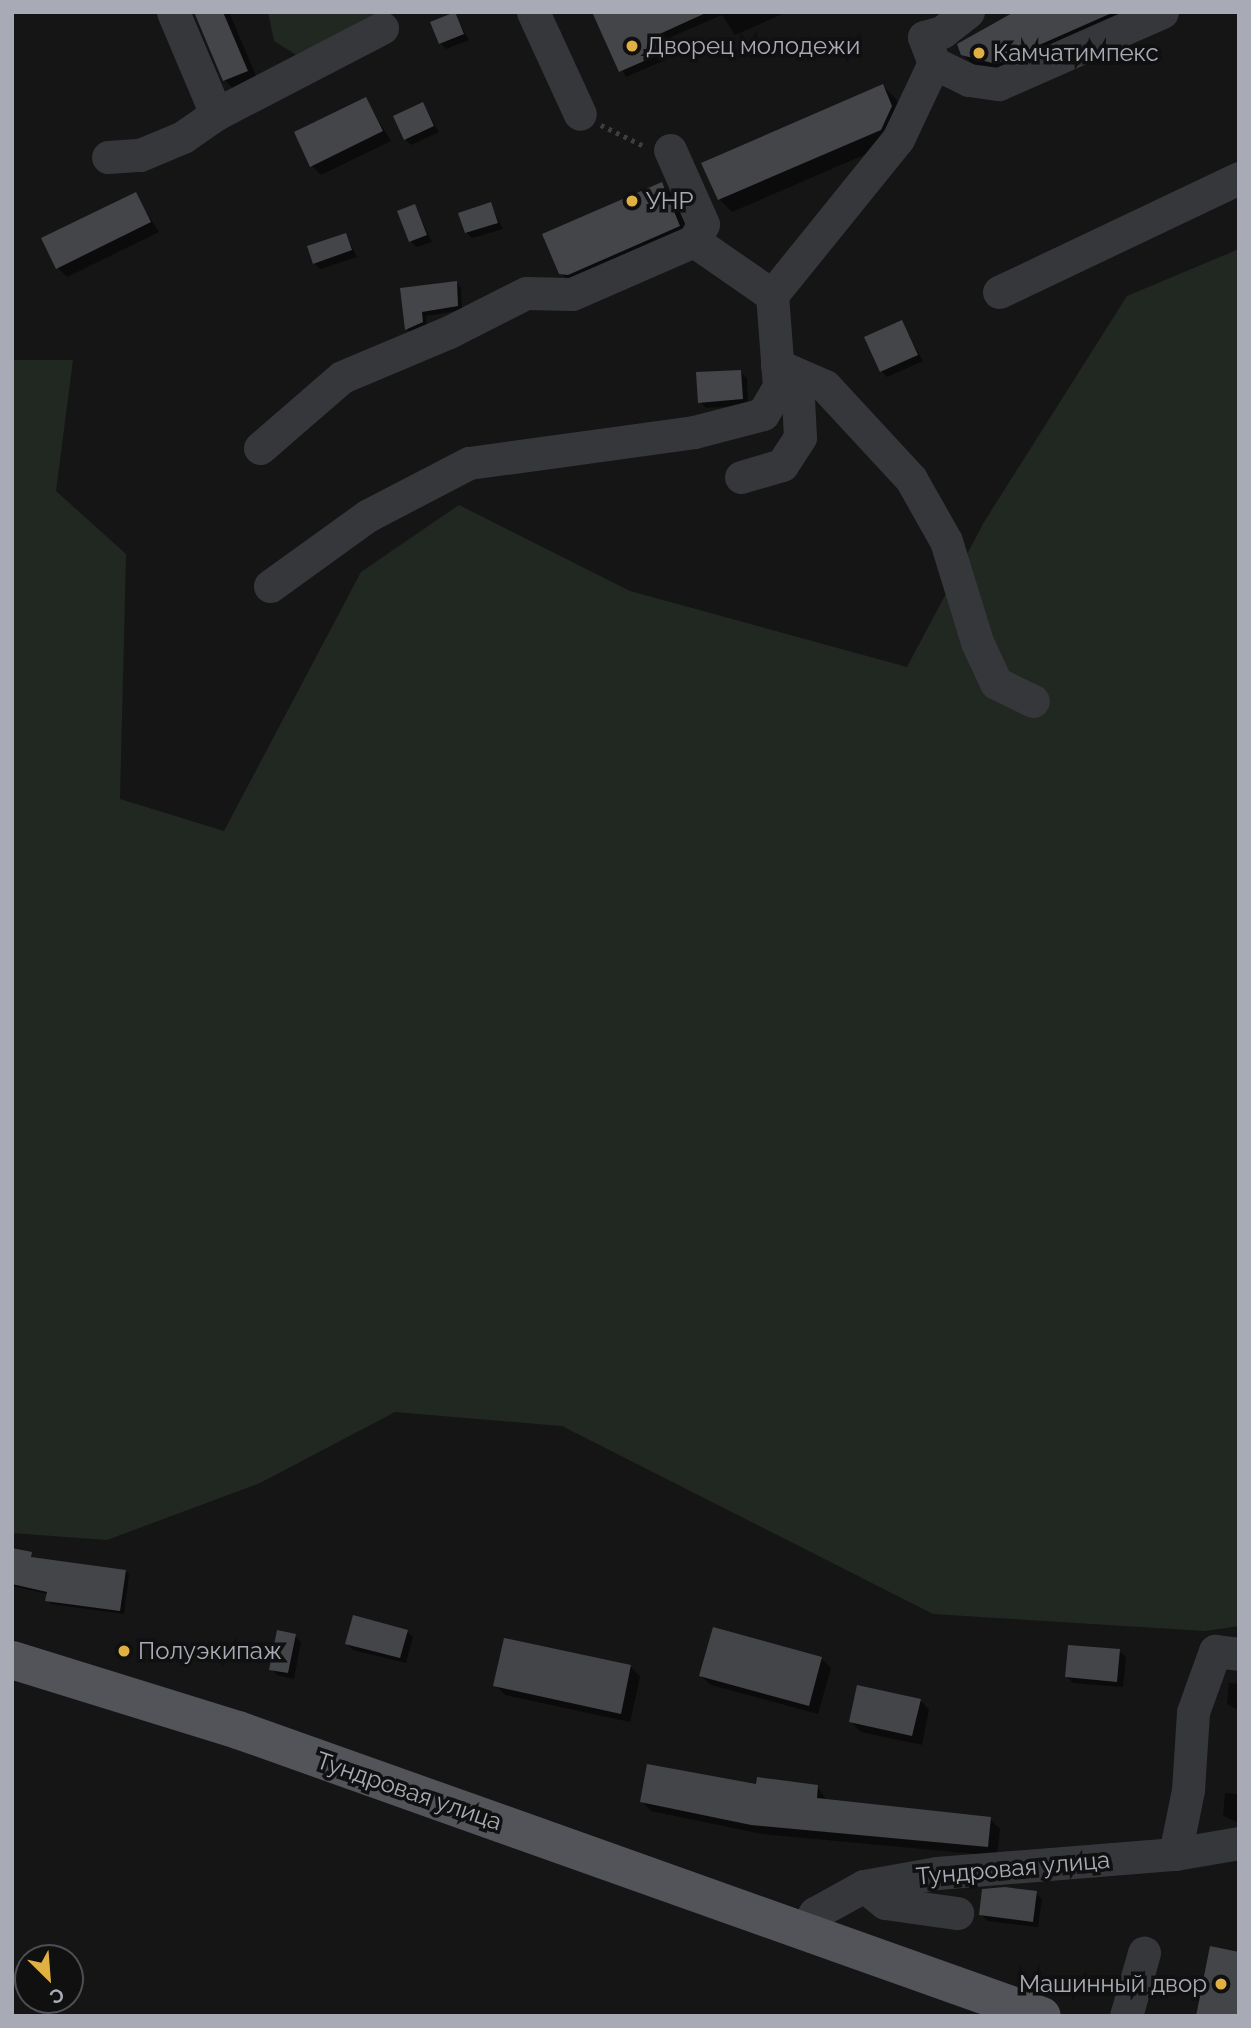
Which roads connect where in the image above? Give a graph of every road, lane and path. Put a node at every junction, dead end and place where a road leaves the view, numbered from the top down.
1 (173, 12) edge
2 (533, 12) edge
3 (968, 12) edge
4 (1162, 12) edge
5 (382, 28) dead end
6 (929, 50) junction
7 (216, 114) junction
8 (580, 114) joint
9 (659, 149) joint
10 (108, 157) dead end
11 (1239, 178) edge
12 (694, 241) junction
13 (999, 292) dead end
14 (772, 295) junction
15 (778, 375) junction
16 (260, 448) dead end
17 (741, 477) dead end
18 (270, 586) dead end
19 (1032, 701) dead end
20 (1239, 1654) edge
21 (12, 1660) edge
22 (1239, 1843) edge
23 (1175, 1854) junction
24 (864, 1886) junction
25 (957, 1913) dead end
26 (804, 1931) junction
27 (1144, 1953) dead end
28 (1136, 2013) edge
29 (1042, 2016) edge

1 - 7 street
2 - 8 street
3 - 6 street
4 - 6 street
5 - 7 street
6 - 14 street
7 - 10 street
8 - 9 path
9 - 12 street
11 - 13 street
12 - 14 street
12 - 16 street
14 - 15 street
15 - 17 street
15 - 18 street
15 - 19 street
20 - 23 street
21 - 26 main road, Тундровая улица
22 - 23 street, Тундровая улица
23 - 24 street, Тундровая улица
24 - 25 street
24 - 26 street, Тундровая улица
26 - 29 main road, Тундровая улица
27 - 28 street

